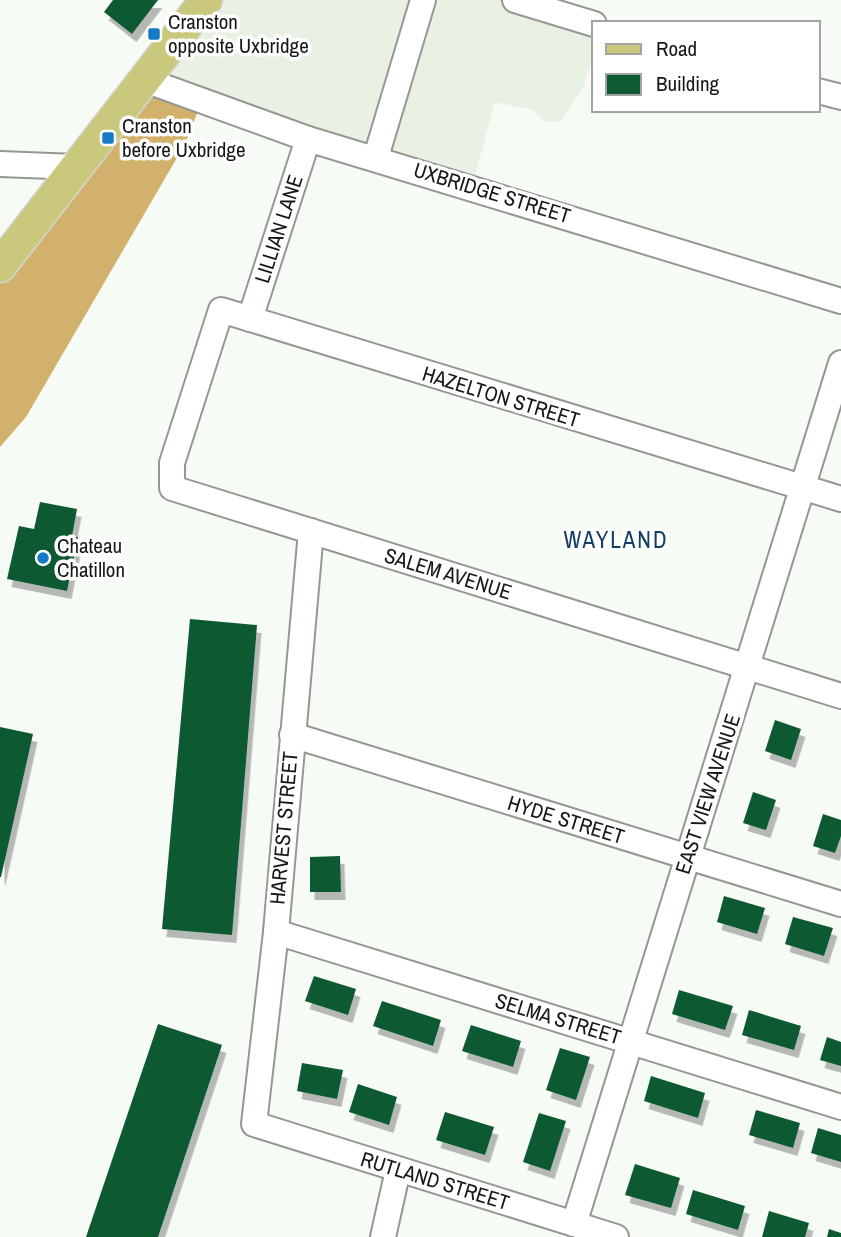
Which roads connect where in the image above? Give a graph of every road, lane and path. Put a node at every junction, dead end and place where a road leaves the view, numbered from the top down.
1 (206, 0) edge
2 (423, 0) edge
3 (515, 0) edge
4 (592, 23) edge
5 (145, 80) junction
6 (820, 92) edge
7 (841, 97) edge
8 (308, 139) junction
9 (376, 157) junction
10 (0, 164) edge
11 (77, 167) junction
12 (0, 266) edge
13 (841, 301) edge
14 (250, 319) junction
15 (841, 363) edge
16 (202, 369) joint
17 (805, 488) junction
18 (841, 499) edge
19 (311, 531) junction
20 (749, 668) junction
21 (841, 696) edge
22 (292, 735) junction
23 (688, 857) junction
24 (841, 904) edge
25 (276, 932) junction
26 (631, 1042) junction
27 (841, 1107) edge
28 (254, 1124) joint
29 (398, 1170) junction
30 (574, 1224) junction
31 (383, 1237) edge
32 (616, 1237) edge

1 - 5 main road
2 - 9 street
3 - 4 street
5 - 8 street, UXBRIDGE STREET
5 - 11 main road
6 - 7 street
8 - 9 street, UXBRIDGE STREET
8 - 14 street, LILLIAN LANE
9 - 13 street, UXBRIDGE STREET
10 - 11 street
11 - 12 main road
14 - 16 street, HAZELTON STREET
14 - 17 street, HAZELTON STREET
15 - 17 street, EAST VIEW AVENUE
16 - 19 street, SALEM AVENUE
17 - 18 street, HAZELTON STREET
17 - 20 street, EAST VIEW AVENUE
19 - 20 street, SALEM AVENUE
19 - 22 street, HARVEST STREET
20 - 21 street, SALEM AVENUE
20 - 23 street, EAST VIEW AVENUE
22 - 23 street, HYDE STREET
22 - 25 street, HARVEST STREET
23 - 24 street, HYDE STREET
23 - 26 street, EAST VIEW AVENUE
25 - 26 street, SELMA STREET
25 - 28 street, HARVEST STREET
26 - 27 street, SELMA STREET
26 - 30 street, EAST VIEW AVENUE
28 - 29 street, RUTLAND STREET
29 - 30 street, RUTLAND STREET
29 - 31 street
30 - 32 street, RUTLAND STREET

